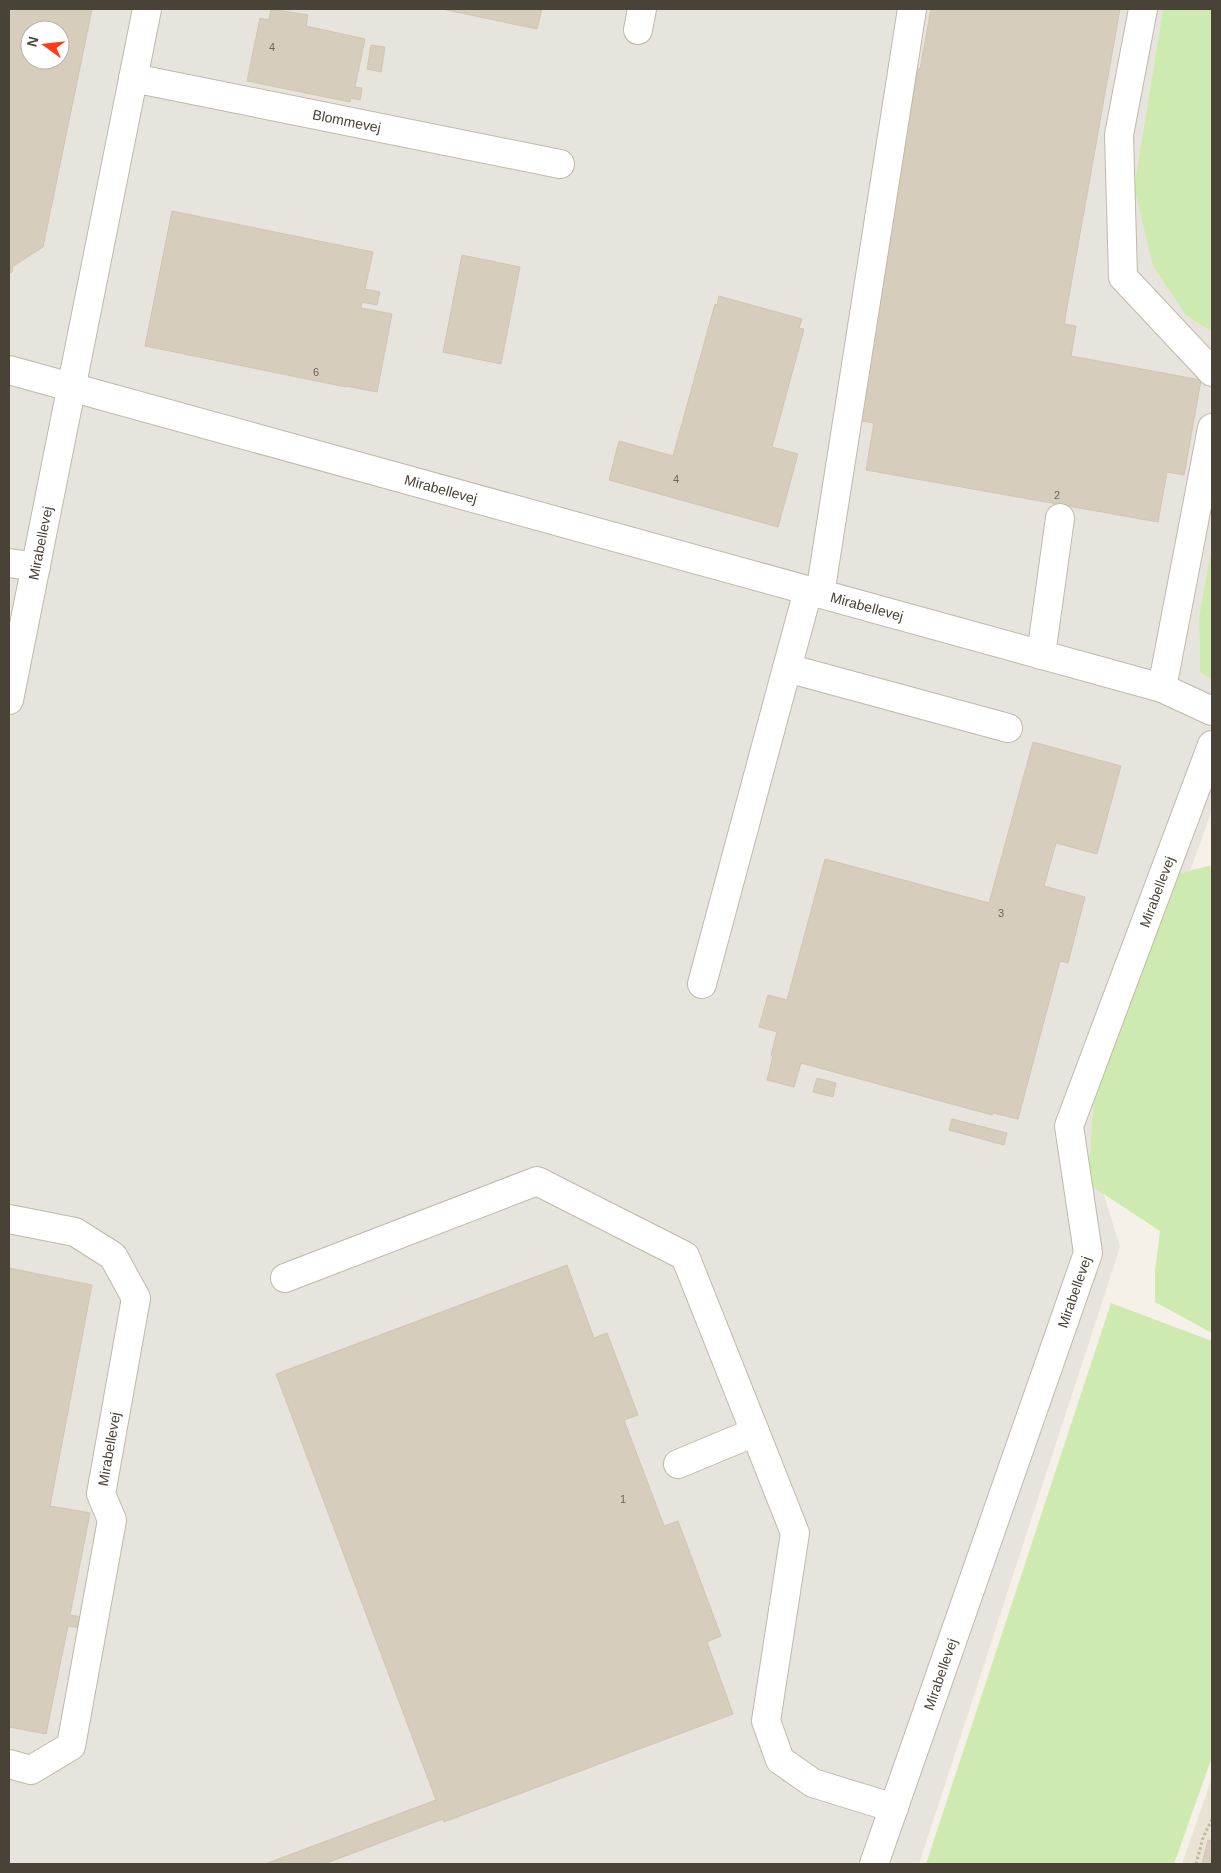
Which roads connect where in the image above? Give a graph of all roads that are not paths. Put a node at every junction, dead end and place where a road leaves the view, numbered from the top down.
1 (147, 9) edge
2 (912, 9) edge
3 (1143, 9) edge
4 (133, 78) junction
5 (560, 164) dead end
6 (9, 370) edge
7 (1212, 372) edge
8 (72, 388) junction
9 (1212, 428) edge
10 (1060, 518) dead end
11 (9, 563) edge
12 (36, 567) junction
13 (814, 592) junction
14 (1041, 655) junction
15 (787, 668) junction
16 (1162, 688) junction
17 (9, 700) edge
18 (1212, 711) edge
19 (1008, 728) dead end
20 (1212, 745) edge
21 (702, 984) dead end
22 (9, 1219) edge
23 (285, 1278) dead end
24 (755, 1432) junction
25 (678, 1464) dead end
26 (9, 1764) edge
27 (894, 1808) junction
28 (874, 1864) edge

1 - 4 street
2 - 13 street
3 - 7 street
4 - 5 street, Blommevej
4 - 8 street
6 - 8 street, Mirabellevej
8 - 12 street, Mirabellevej
8 - 13 street, Mirabellevej
9 - 16 street
10 - 14 street
11 - 12 street
12 - 17 street, Mirabellevej
13 - 14 street, Mirabellevej
13 - 15 street
14 - 16 street, Mirabellevej
15 - 19 street
15 - 21 street
16 - 18 street, Mirabellevej
20 - 27 street, Mirabellevej
22 - 26 street, Mirabellevej
23 - 24 street
24 - 25 street
24 - 27 street
27 - 28 street, Mirabellevej

